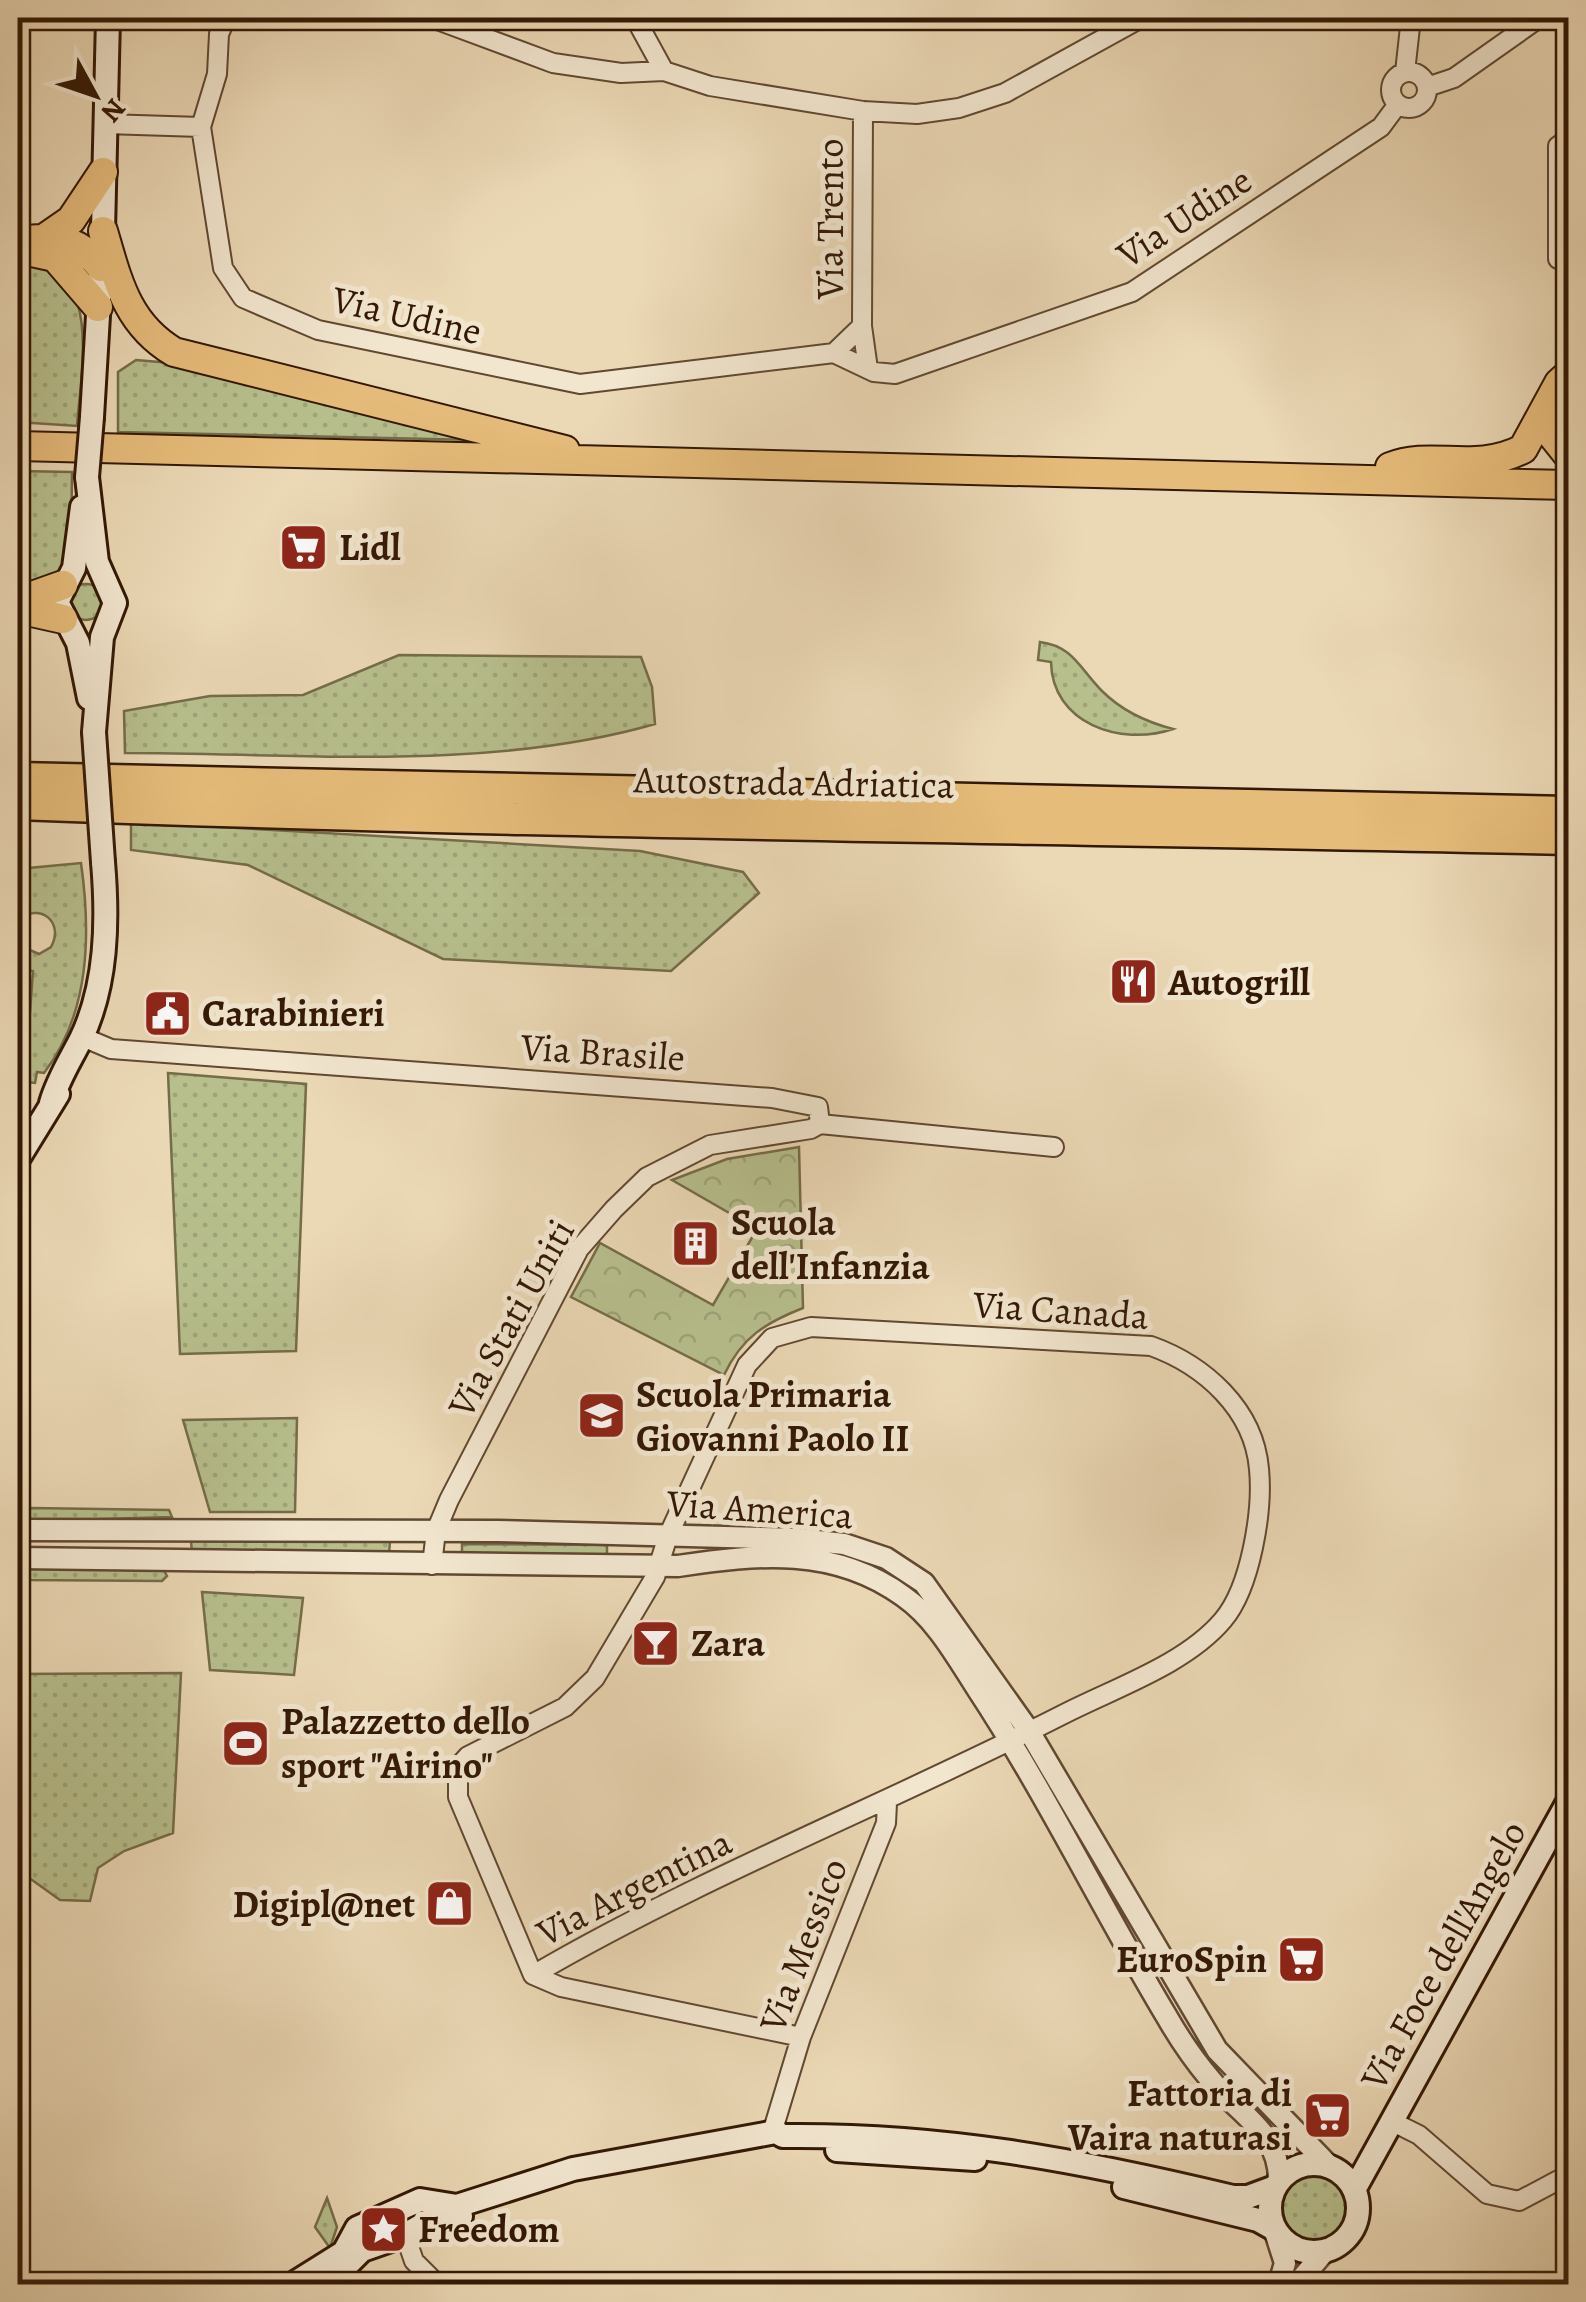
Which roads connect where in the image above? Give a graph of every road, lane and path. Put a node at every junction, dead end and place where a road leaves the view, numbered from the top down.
1 (108, 18) edge
2 (226, 18) edge
3 (432, 18) edge
4 (636, 18) edge
5 (1141, 18) edge
6 (1411, 18) edge
7 (1539, 18) edge
8 (1111, 24) edge
9 (664, 72) junction
10 (1405, 72) junction
11 (1427, 87) junction
12 (1398, 104) junction
13 (864, 112) junction
14 (104, 124) junction
15 (201, 127) junction
16 (1568, 139) edge
17 (104, 172) junction
18 (104, 231) junction
19 (31, 239) edge
20 (18, 249) edge
21 (1558, 259) dead end
22 (101, 266) junction
23 (98, 306) junction
24 (862, 326) junction
25 (834, 353) junction
26 (868, 369) junction
27 (1568, 375) edge
28 (1544, 415) junction
29 (23, 449) edge
30 (1568, 455) edge
31 (620, 464) junction
32 (87, 476) junction
33 (1368, 480) junction
34 (1486, 482) junction
35 (1568, 485) edge
36 (1568, 496) edge
37 (102, 578) junction
38 (66, 582) junction
39 (18, 601) edge
40 (18, 609) edge
41 (110, 620) junction
42 (66, 622) junction
43 (94, 729) junction
44 (18, 778) edge
45 (18, 804) edge
46 (1568, 812) edge
47 (1568, 839) edge
48 (89, 1037) junction
49 (820, 1124) junction
50 (1054, 1147) dead end
51 (18, 1159) edge
52 (18, 1530) edge
53 (181, 1531) junction
54 (436, 1531) junction
55 (664, 1551) junction
56 (18, 1558) edge
57 (180, 1560) junction
58 (432, 1565) junction
59 (1020, 1736) junction
60 (887, 1802) junction
61 (1565, 1817) edge
62 (534, 1974) junction
63 (1202, 2025) junction
64 (801, 2037) junction
65 (1181, 2039) junction
66 (1391, 2121) junction
67 (776, 2134) junction
68 (1378, 2142) junction
69 (1334, 2169) junction
70 (1568, 2175) edge
71 (1277, 2184) junction
72 (1354, 2190) junction
73 (437, 2209) junction
74 (1274, 2229) junction
75 (405, 2235) junction
76 (358, 2244) junction
77 (1325, 2252) junction
78 (293, 2284) edge
79 (315, 2284) edge
80 (436, 2284) edge
81 (1279, 2284) edge
82 (1296, 2284) edge

1 - 14 main road
2 - 15 street
3 - 9 street
4 - 9 street
5 - 8 street
6 - 10 street
7 - 11 street, Via Udine
8 - 13 street
9 - 13 street
10 - 11 street
10 - 12 street
11 - 12 street, Via Udine
12 - 26 street, Via Udine
13 - 24 street, Via Trento
14 - 15 street
14 - 17 main road
15 - 25 street, Via Udine
16 - 21 street
17 - 18 main road
17 - 19 highway
18 - 22 main road
18 - 31 highway
19 - 22 highway
20 - 23 highway
22 - 23 main road
23 - 32 main road, bridge
24 - 25 street
24 - 26 street
25 - 26 street, Via Udine
27 - 28 highway
28 - 30 highway
28 - 33 highway
29 - 31 highway
31 - 33 highway
32 - 37 main road
32 - 38 main road
33 - 34 highway
34 - 35 highway
34 - 36 highway
37 - 38 main road
37 - 41 main road
38 - 39 highway
38 - 42 main road
40 - 42 highway
41 - 42 main road
41 - 43 main road
42 - 43 main road
43 - 48 main road, bridge
44 - 46 highway, Autostrada Adriatica
45 - 47 highway, Autostrada Adriatica
48 - 49 street, Via Brasile
48 - 51 main road
49 - 50 street, Via Brasile
49 - 54 street, Via Stati Uniti
52 - 53 street, Via America
53 - 54 street, Via America
53 - 57 street
54 - 55 street, Via America
54 - 58 street, Via Stati Uniti
55 - 58 street, Via America
55 - 59 street, Via America
55 - 59 street, Via America
55 - 59 street, Via Canada
55 - 62 street, Via Argentina
56 - 57 street, Via America
57 - 58 street, Via America
59 - 60 street, Via Argentina
59 - 63 street, Via America
59 - 65 street, Via America
60 - 62 street, Via Argentina
60 - 64 street, Via Messico
61 - 66 main road, Via Foce dell'Angelo
62 - 64 street
63 - 65 street
63 - 69 street, Via America
64 - 67 street, Via Messico
65 - 71 street, Via America
66 - 68 main road, Via Foce dell'Angelo
66 - 70 street
67 - 71 main road
67 - 73 main road
67 - 74 main road
68 - 69 main road, Via Foce dell'Angelo
68 - 72 main road, Via Foce dell'Angelo
69 - 71 main road
69 - 72 main road
71 - 74 main road
72 - 77 main road
73 - 75 main road
73 - 76 main road
74 - 77 main road
74 - 81 street
75 - 76 main road
75 - 80 street
76 - 78 main road
76 - 79 main road
77 - 82 street

